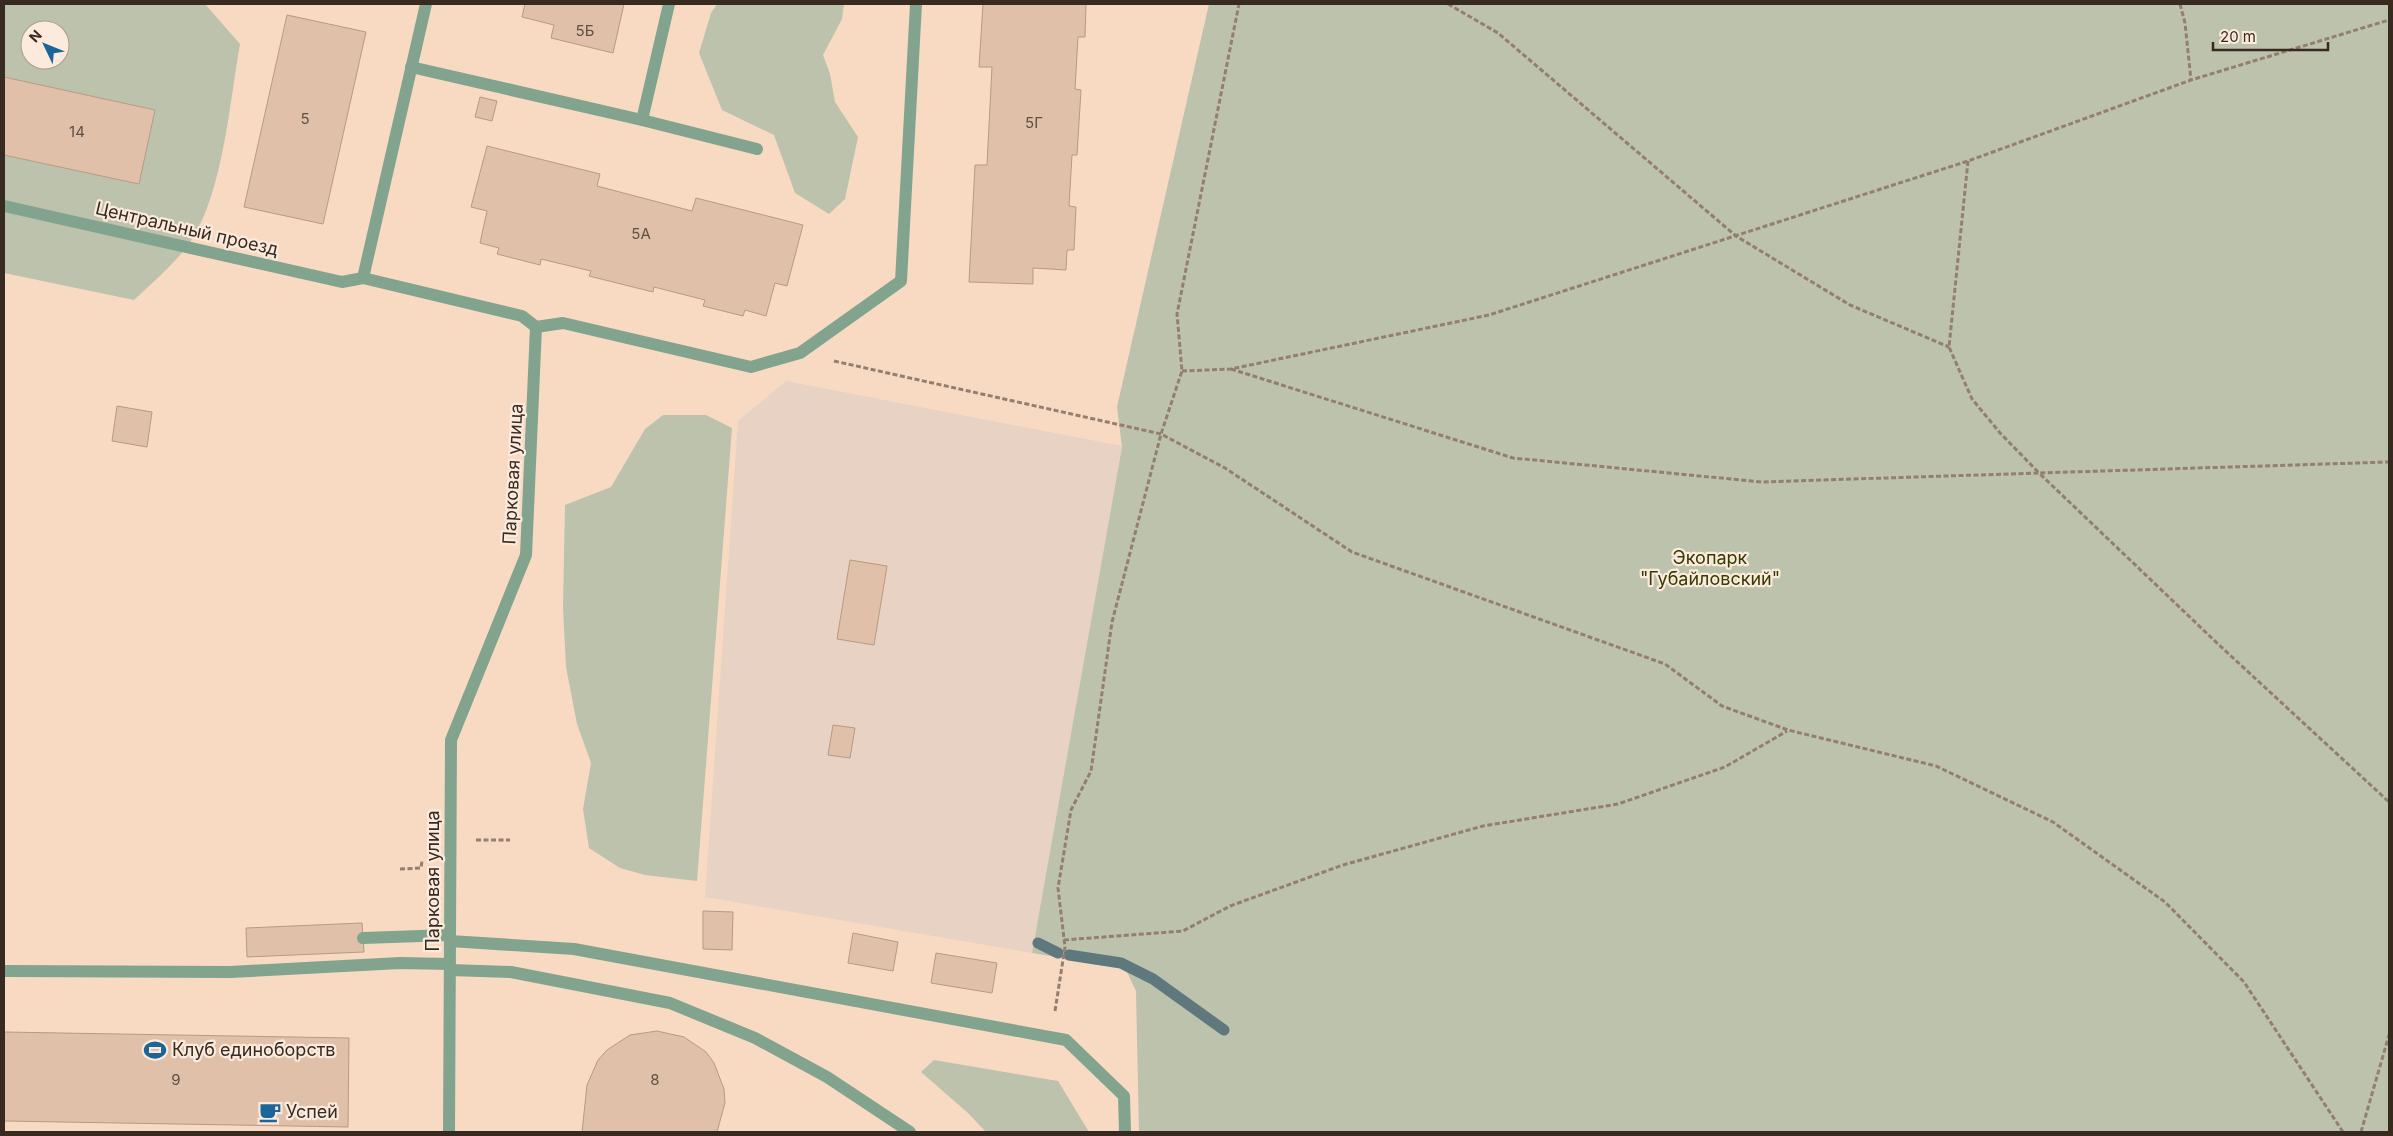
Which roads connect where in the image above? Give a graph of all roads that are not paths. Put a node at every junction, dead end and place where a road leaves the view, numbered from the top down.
1 (426, 4) edge
2 (669, 4) edge
3 (916, 4) edge
4 (411, 67) junction
5 (642, 120) junction
6 (757, 149) dead end
7 (4, 206) edge
8 (362, 278) junction
9 (536, 327) junction
10 (363, 938) dead end
11 (450, 938) junction
12 (450, 967) junction
13 (4, 972) edge
14 (449, 1132) edge
15 (910, 1132) edge
16 (1125, 1132) edge

1 - 4 street
2 - 5 street
3 - 9 street
4 - 5 street
4 - 8 street
5 - 6 street
7 - 8 street, Центральный проезд
8 - 9 street
9 - 11 street, Парковая улица
10 - 11 street
11 - 12 street, Парковая улица
11 - 16 street
12 - 13 street
12 - 14 street, Парковая улица
12 - 15 street

